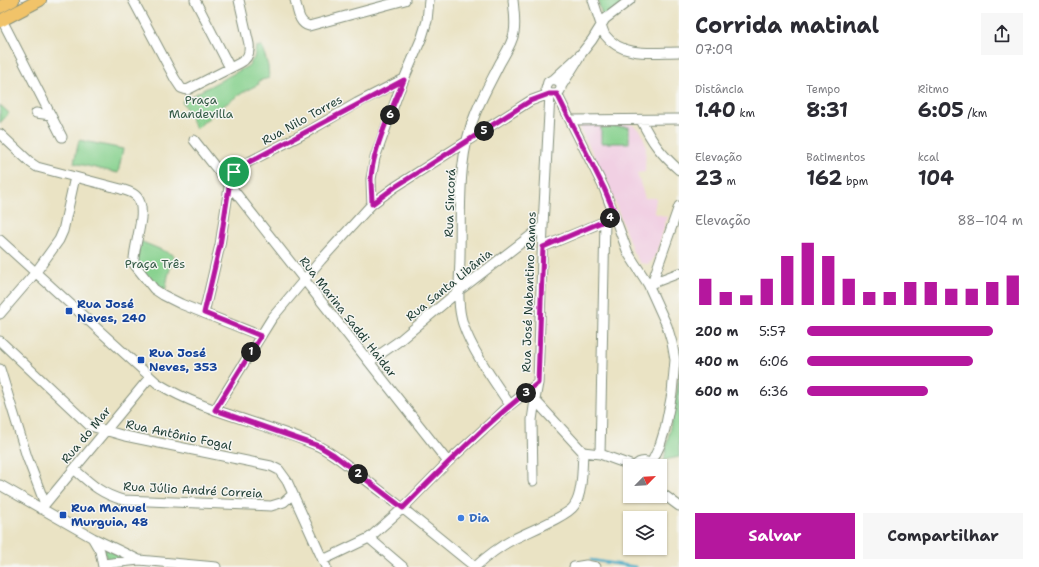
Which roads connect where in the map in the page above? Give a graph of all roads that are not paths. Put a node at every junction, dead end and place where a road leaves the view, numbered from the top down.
1 (13, 0) edge
2 (40, 0) edge
3 (133, 0) edge
4 (195, 0) edge
5 (239, 0) edge
6 (295, 0) edge
7 (405, 0) edge
8 (429, 0) edge
9 (513, 0) edge
10 (593, 0) edge
11 (630, 0) edge
12 (0, 7) edge
13 (1, 21) edge
14 (602, 24) junction
15 (679, 52) edge
16 (581, 54) junction
17 (230, 68) junction
18 (404, 80) junction
19 (554, 91) junction
20 (36, 112) dead end
21 (51, 115) junction
22 (679, 119) edge
23 (571, 120) junction
24 (641, 120) junction
25 (0, 134) edge
26 (62, 137) dead end
27 (194, 140) dead end
28 (466, 143) junction
29 (679, 170) edge
30 (75, 177) junction
31 (230, 186) junction
32 (372, 204) junction
33 (679, 206) edge
34 (616, 216) junction
35 (605, 220) junction
36 (543, 226) junction
37 (0, 240) edge
38 (543, 247) junction
39 (36, 272) junction
40 (679, 273) edge
41 (304, 279) junction
42 (650, 283) junction
43 (460, 290) junction
44 (204, 313) junction
45 (0, 314) edge
46 (261, 336) junction
47 (0, 340) edge
48 (369, 362) junction
49 (0, 369) edge
50 (150, 377) junction
51 (538, 383) junction
52 (535, 400) junction
53 (510, 405) junction
54 (215, 410) junction
55 (106, 431) junction
56 (583, 452) junction
57 (600, 454) junction
58 (654, 459) edge
59 (448, 462) junction
60 (623, 462) edge
61 (74, 469) junction
62 (533, 481) dead end
63 (0, 485) edge
64 (293, 494) junction
65 (667, 497) edge
66 (43, 506) junction
67 (679, 506) edge
68 (403, 508) junction
69 (93, 538) junction
70 (369, 538) junction
71 (138, 560) junction
72 (325, 564) edge
73 (103, 565) edge
74 (216, 567) edge
75 (403, 567) edge
76 (475, 567) edge
77 (574, 567) edge
78 (596, 567) edge

1 - 12 main road
2 - 13 main road
3 - 17 street
4 - 17 street
5 - 17 street
6 - 7 street
8 - 18 street
9 - 28 street, Rua Sincorá
10 - 14 street
11 - 14 street
13 - 21 street
14 - 15 street
14 - 16 street
16 - 19 street
16 - 19 street
18 - 31 street, Rua Nilo Torres
18 - 32 street
19 - 23 street
19 - 28 street
19 - 36 street, Rua José Nabantino Ramos
20 - 21 street
21 - 26 street
22 - 24 street
23 - 24 street
23 - 34 street
24 - 29 street
25 - 30 street
27 - 31 street, Rua Marina Saddi Haidar
28 - 32 street
28 - 43 street, Rua Sincorá
30 - 39 street
30 - 44 street
31 - 41 street, Rua Marina Saddi Haidar
31 - 44 street, Rua Nilo Torres
32 - 41 street
33 - 42 street
34 - 35 street
34 - 42 street
35 - 38 street
35 - 57 street
36 - 38 street, Rua José Nabantino Ramos
36 - 43 street, Rua Santa Libânia
37 - 39 street
38 - 51 street, Rua José Nabantino Ramos
39 - 45 street
39 - 50 street
40 - 42 street
41 - 46 street
41 - 48 street, Rua Marina Saddi Haidar
42 - 58 street
43 - 48 street, Rua Santa Libânia
43 - 53 street, Rua Sincorá
44 - 46 street
46 - 54 street
47 - 55 street, Rua Antônio Fogal
48 - 59 street, Rua Marina Saddi Haidar
49 - 66 street
50 - 54 street
50 - 55 street, Rua do Mar
51 - 52 street, Rua José Nabantino Ramos
51 - 53 street
52 - 56 street
52 - 62 street, Rua José Nabantino Ramos
53 - 59 street
54 - 68 street
55 - 61 street, Rua do Mar
55 - 64 street, Rua Antônio Fogal
56 - 57 street
56 - 76 street
57 - 60 street
59 - 68 street
61 - 64 street, Rua Júlio André Correia
61 - 66 street, Rua do Mar
63 - 66 street
64 - 72 street, Rua Antônio Fogal
65 - 67 street
66 - 69 street
68 - 70 street
68 - 76 street
69 - 71 street
69 - 73 street
70 - 72 street
70 - 75 street
71 - 73 street
71 - 74 street
77 - 78 street

